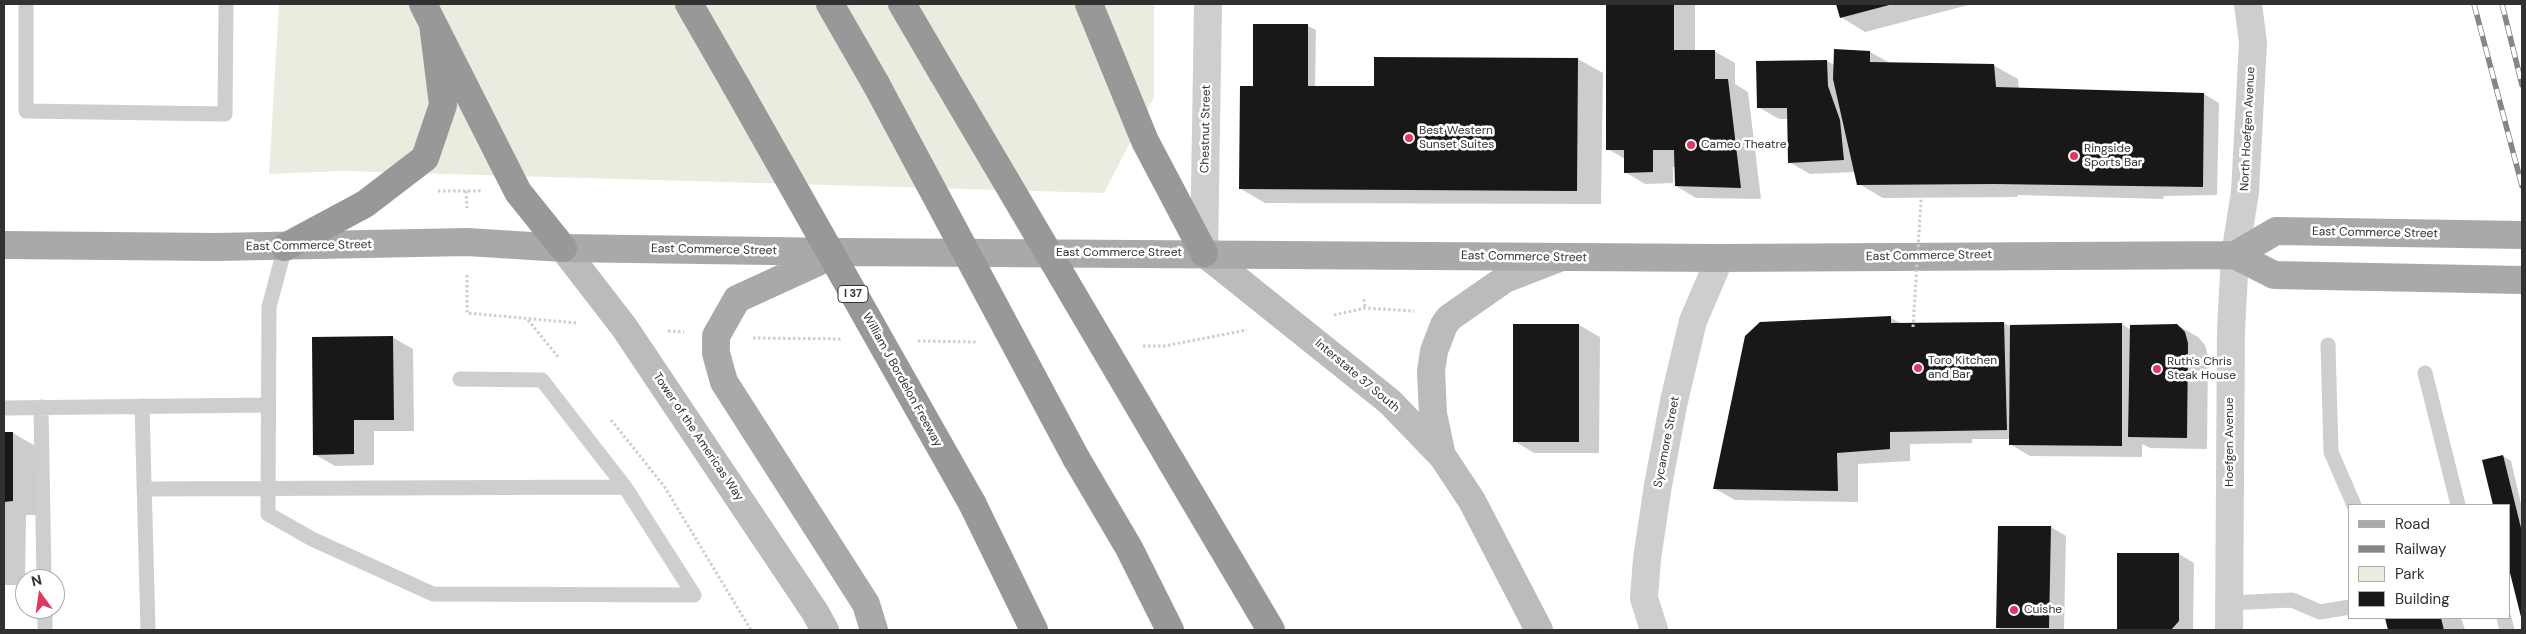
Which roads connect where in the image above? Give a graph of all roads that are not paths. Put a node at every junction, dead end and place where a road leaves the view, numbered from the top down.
1 (26, 4) edge
2 (226, 4) edge
3 (689, 4) edge
4 (830, 4) edge
5 (902, 4) edge
6 (1089, 4) edge
7 (1208, 4) edge
8 (2248, 4) edge
9 (428, 14) edge
10 (2522, 235) edge
11 (4, 245) edge
12 (285, 246) junction
13 (563, 248) junction
14 (840, 252) junction
15 (1204, 253) junction
16 (2234, 255) junction
17 (1562, 257) junction
18 (1720, 258) junction
19 (2522, 280) edge
20 (2328, 345) dead end
21 (2425, 373) dead end
22 (460, 379) dead end
23 (268, 405) junction
24 (142, 406) junction
25 (42, 407) junction
26 (5, 408) dead end
27 (1443, 457) junction
28 (625, 487) junction
29 (144, 489) junction
30 (268, 490) junction
31 (2354, 504) edge
32 (2458, 504) edge
33 (44, 569) edge
34 (2229, 603) junction
35 (2348, 608) edge
36 (1024, 618) edge
37 (45, 619) edge
38 (45, 627) dead end
39 (148, 630) edge
40 (825, 630) edge
41 (874, 630) edge
42 (1034, 630) edge
43 (1170, 630) edge
44 (1272, 630) edge
45 (1539, 630) edge
46 (1654, 630) edge
47 (2229, 630) edge

1 - 2 lane
3 - 36 highway, William J Bordelon Freeway / I 37, bridge
4 - 43 highway, bridge
5 - 44 highway, bridge
6 - 15 highway
7 - 15 street, Chestnut Street
8 - 16 street, North Hoefgen Avenue
9 - 12 highway
9 - 13 highway
10 - 16 main road, East Commerce Street
11 - 12 main road, East Commerce Street
12 - 13 main road, East Commerce Street
12 - 23 lane
13 - 14 main road, East Commerce Street
13 - 40 main road, Tower of the Americas Way
14 - 15 main road, East Commerce Street
14 - 41 main road
15 - 17 main road, East Commerce Street
15 - 27 main road, Interstate 37 South
16 - 18 main road, East Commerce Street
16 - 19 main road, East Commerce Street
16 - 34 street, Hoefgen Avenue
17 - 18 main road, East Commerce Street
17 - 27 main road
18 - 46 street, Sycamore Street
20 - 31 lane
21 - 32 lane
22 - 28 lane
23 - 24 lane
23 - 30 lane
24 - 25 lane
24 - 29 lane
25 - 26 lane
25 - 33 lane
27 - 45 main road, Interstate 37 South
28 - 30 lane
28 - 30 lane
29 - 30 lane
29 - 39 lane
34 - 35 lane
34 - 47 street, Hoefgen Avenue
36 - 42 highway, William J Bordelon Freeway / I 37
37 - 38 lane

